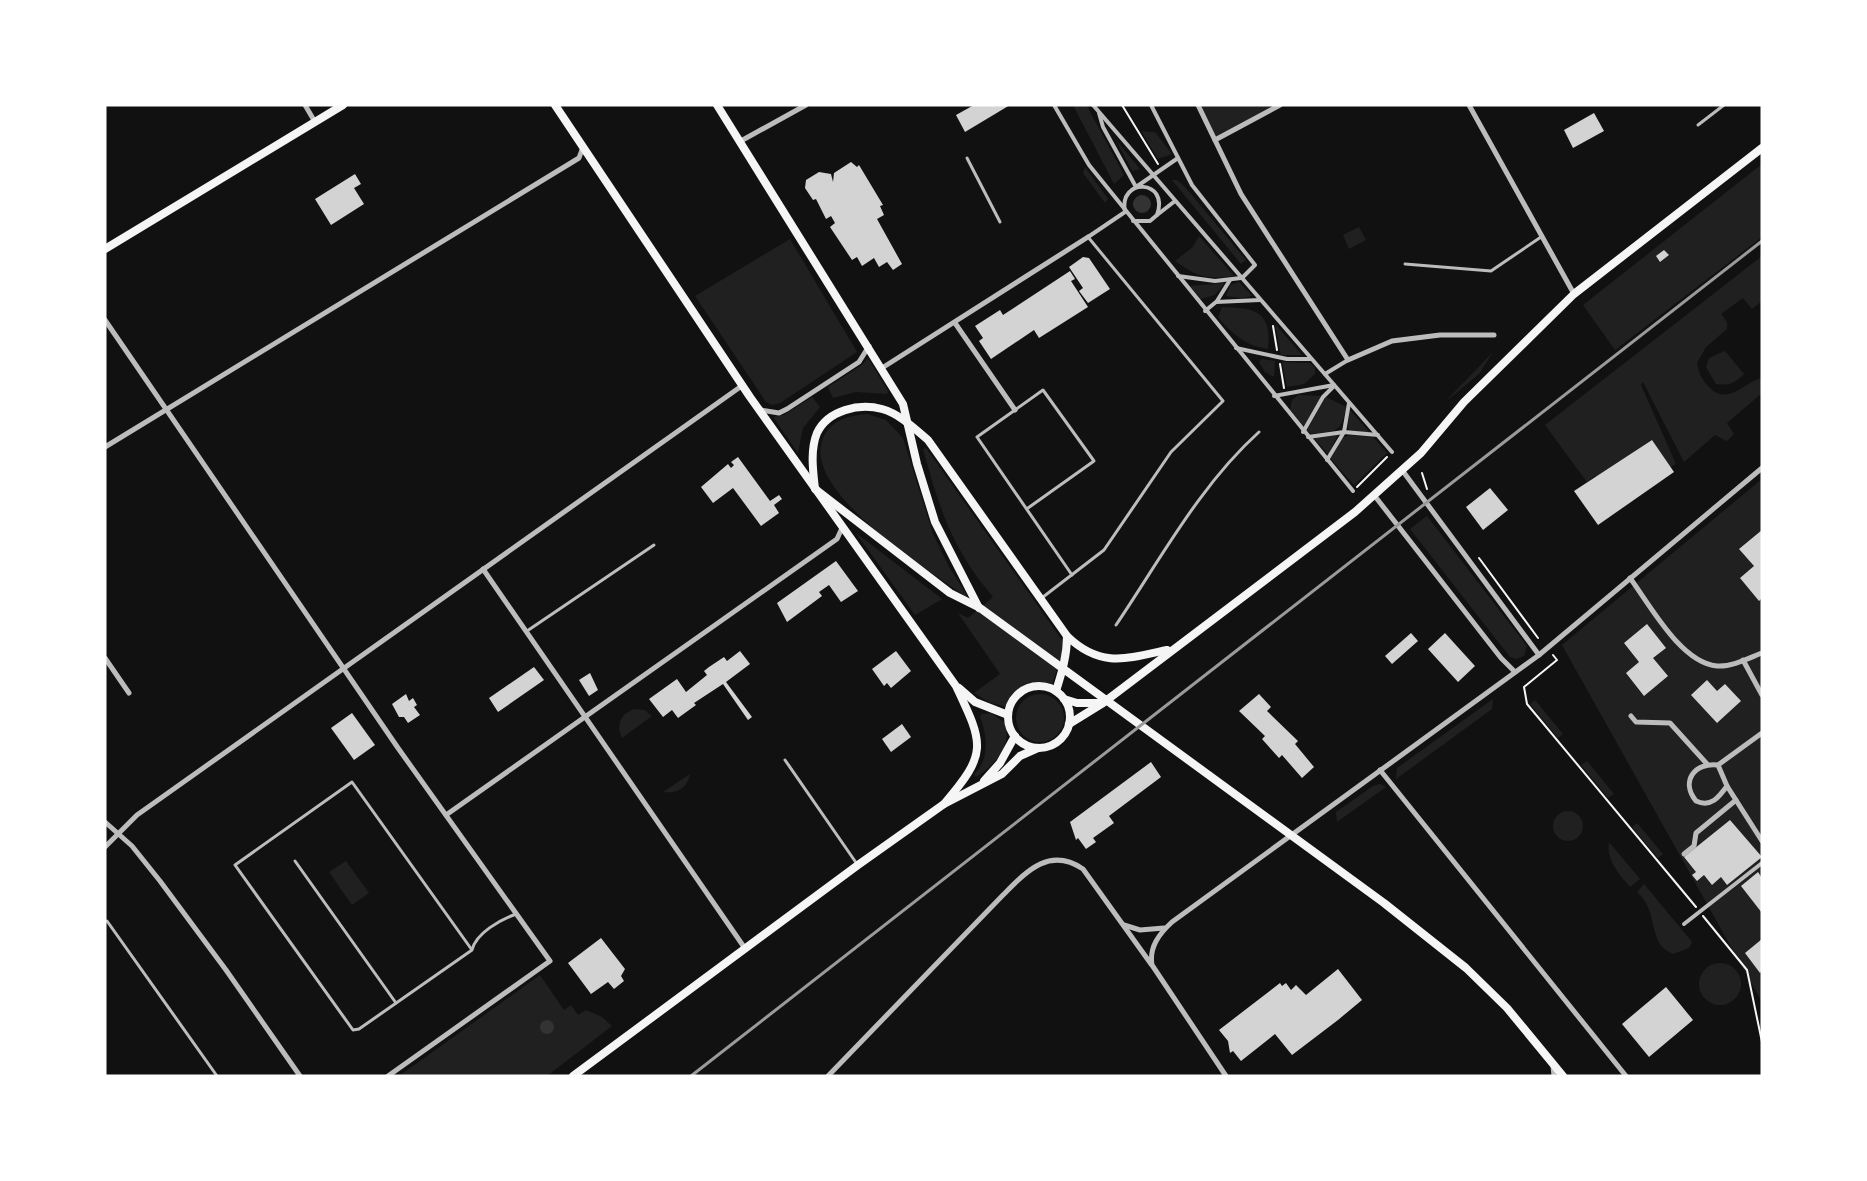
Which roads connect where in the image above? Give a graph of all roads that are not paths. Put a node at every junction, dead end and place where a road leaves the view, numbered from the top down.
1 (305, 105) edge
2 (344, 105) edge
3 (555, 105) edge
4 (717, 105) edge
5 (806, 105) edge
6 (1054, 105) edge
7 (1093, 105) edge
8 (1151, 105) edge
9 (1198, 105) edge
10 (1280, 105) edge
11 (1469, 105) edge
12 (1724, 105) edge
13 (1099, 111) junction
14 (315, 122) junction
15 (1698, 125) dead end
16 (1215, 140) junction
17 (739, 142) junction
18 (583, 147) junction
19 (1762, 148) edge
20 (1178, 158) junction
21 (967, 159) dead end
22 (1154, 175) junction
23 (1136, 187) junction
24 (1175, 201) junction
25 (1125, 212) junction
26 (1157, 215) junction
27 (1133, 221) junction
28 (1000, 222) dead end
29 (1088, 237) junction
30 (1541, 237) junction
31 (105, 249) edge
32 (1406, 264) dead end
33 (1177, 276) junction
34 (1242, 278) junction
35 (1230, 280) junction
36 (1574, 294) junction
37 (1261, 300) junction
38 (1216, 302) junction
39 (1205, 311) junction
40 (105, 320) edge
41 (955, 323) junction
42 (1494, 334) dead end
43 (869, 346) junction
44 (1234, 347) junction
45 (1312, 359) junction
46 (1348, 360) junction
47 (882, 368) junction
48 (1325, 374) junction
49 (743, 385) junction
50 (1334, 385) junction
51 (1274, 396) junction
52 (1349, 402) junction
53 (759, 409) junction
54 (166, 410) junction
55 (1015, 410) junction
56 (908, 423) junction
57 (1259, 432) dead end
58 (1303, 432) junction
59 (1344, 432) junction
60 (1378, 435) junction
61 (1308, 437) junction
62 (105, 447) edge
63 (1392, 452) road end
64 (1327, 460) junction
65 (1762, 468) edge
66 (1402, 470) junction
67 (815, 489) junction
68 (1353, 491) road end
69 (1374, 495) junction
70 (1028, 508) junction
71 (842, 528) junction
72 (654, 545) dead end
73 (483, 569) junction
74 (1072, 575) junction
75 (1630, 578) junction
76 (1040, 599) junction
77 (980, 608) junction
78 (1116, 625) dead end
79 (526, 632) junction
80 (1067, 636) junction
81 (1172, 649) junction
82 (1762, 653) edge
83 (1539, 655) junction
84 (105, 657) edge
85 (1743, 660) junction
86 (344, 668) junction
87 (1515, 672) junction
88 (956, 686) junction
89 (1056, 691) junction
90 (129, 693) dead end
91 (1762, 694) edge
92 (1064, 699) junction
93 (1103, 703) junction
94 (1008, 715) junction
95 (1631, 716) dead end
96 (585, 717) junction
97 (1069, 724) junction
98 (1762, 733) edge
99 (1015, 736) junction
100 (1038, 748) junction
101 (785, 760) dead end
102 (1707, 764) junction
103 (1718, 765) junction
104 (1380, 770) junction
105 (980, 786) junction
106 (1727, 786) junction
107 (1736, 800) junction
108 (944, 804) junction
109 (446, 815) junction
110 (105, 822) edge
111 (117, 834) junction
112 (1762, 841) edge
113 (105, 847) edge
114 (1684, 854) dead end
115 (295, 861) dead end
116 (1762, 863) edge
117 (858, 865) junction
118 (516, 914) junction
119 (106, 921) edge
120 (1122, 924) junction
121 (1684, 924) dead end
122 (1165, 928) junction
123 (744, 947) junction
124 (472, 950) junction
125 (1152, 965) junction
126 (396, 1003) junction
127 (1553, 1064) junction
128 (1624, 1073) edge
129 (218, 1076) edge
130 (300, 1076) edge
131 (388, 1076) edge
132 (573, 1076) edge
133 (828, 1076) edge
134 (1226, 1076) edge
135 (1554, 1076) edge
136 (1563, 1076) edge
137 (1616, 1076) edge

1 - 14 street
2 - 14 main road
3 - 18 main road
4 - 17 main road
5 - 17 street
6 - 25 street
7 - 13 street
8 - 20 street
9 - 16 street
10 - 16 street
11 - 30 street
12 - 15 lane
13 - 22 street
13 - 23 street
14 - 31 main road
16 - 46 street
17 - 43 main road
18 - 49 main road
18 - 54 street
19 - 36 main road
20 - 22 street
20 - 34 street
21 - 28 lane
22 - 23 street
22 - 24 street
23 - 25 street
23 - 26 street
24 - 26 street
24 - 34 street
25 - 27 street
25 - 29 street
26 - 27 street
27 - 33 street
29 - 41 street
29 - 74 lane
30 - 32 lane
30 - 36 street
33 - 35 street
33 - 39 street
34 - 35 street
34 - 37 street
35 - 38 street
36 - 66 main road
37 - 38 street
37 - 45 street
38 - 39 street
39 - 44 street
40 - 54 street
41 - 47 street
41 - 55 street
42 - 46 street
43 - 47 main road
43 - 53 street
44 - 45 street
44 - 51 street
45 - 48 street
46 - 48 street
47 - 56 main road
48 - 50 street
49 - 53 main road
49 - 73 street
50 - 51 street
50 - 52 street
50 - 58 street
51 - 58 street
52 - 59 street
52 - 60 street
53 - 67 main road
54 - 62 street
54 - 86 street
55 - 70 lane
55 - 70 lane
56 - 67 main road
56 - 76 main road
56 - 77 main road
57 - 78 lane
58 - 61 street
59 - 60 street
59 - 61 street
59 - 64 street
60 - 63 street
61 - 64 street
64 - 68 street
65 - 75 street
66 - 69 main road
66 - 83 street
67 - 71 main road
67 - 77 main road
69 - 81 main road
69 - 87 street
70 - 74 lane
71 - 88 main road
71 - 96 street
72 - 79 lane
73 - 79 street
73 - 86 street
74 - 76 lane
75 - 83 street
75 - 85 street
76 - 80 main road
77 - 127 main road
79 - 96 street
80 - 81 main road
80 - 89 main road
81 - 93 main road
82 - 85 street
83 - 87 street
84 - 90 street
85 - 91 street
86 - 109 street
86 - 111 street
87 - 104 street
88 - 94 main road
88 - 108 main road
89 - 92 main road
89 - 94 main road
92 - 93 main road
92 - 97 main road
93 - 97 main road
94 - 99 main road
95 - 102 street
96 - 109 street
96 - 123 street
97 - 100 main road
98 - 103 street
99 - 100 main road
99 - 105 main road
100 - 105 main road
101 - 117 lane
102 - 103 street
102 - 106 street
103 - 106 street
104 - 122 street
104 - 128 street
105 - 108 main road
106 - 107 street
107 - 112 street
107 - 114 street
108 - 117 main road
109 - 118 street
110 - 111 street
111 - 113 street
111 - 130 street
115 - 126 lane
116 - 121 street
117 - 123 main road
118 - 124 lane
118 - 131 street
119 - 129 lane
120 - 122 street
120 - 125 street
120 - 133 street
122 - 125 street
123 - 132 main road
124 - 126 lane
124 - 126 lane
125 - 134 street
127 - 135 street
127 - 136 main road
128 - 137 street

